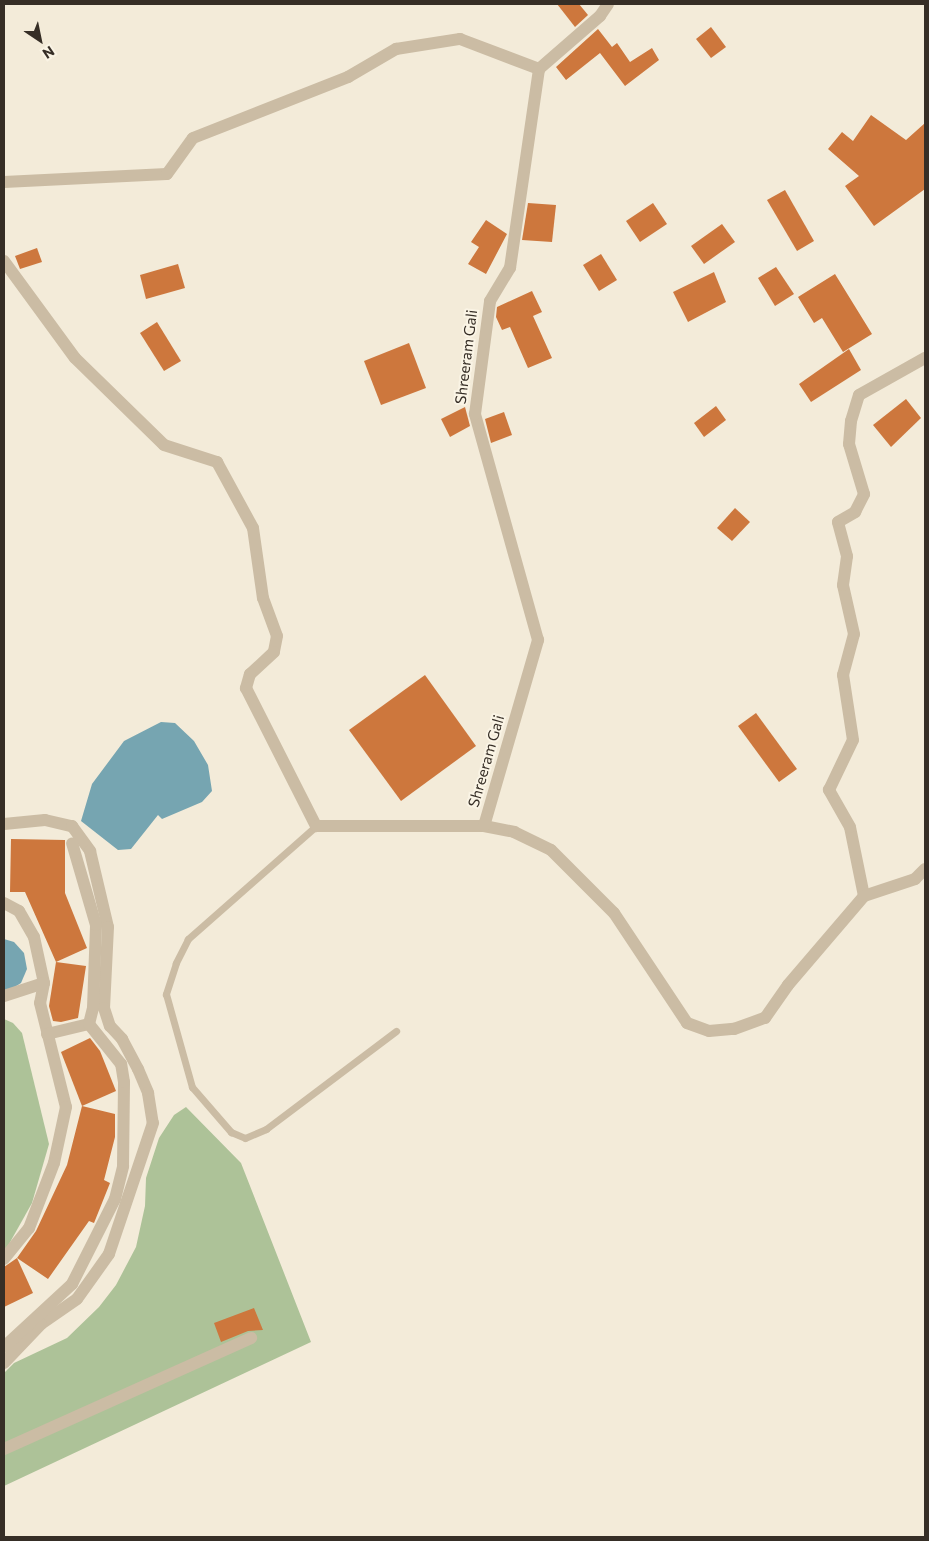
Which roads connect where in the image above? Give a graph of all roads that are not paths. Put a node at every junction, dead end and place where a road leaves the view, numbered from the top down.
1 (608, 4) edge
2 (539, 69) junction
3 (4, 182) edge
4 (4, 261) edge
5 (925, 358) edge
6 (4, 824) edge
7 (316, 826) junction
8 (484, 826) junction
9 (72, 843) dead end
10 (925, 869) edge
11 (864, 896) junction
12 (4, 903) edge
13 (44, 983) junction
14 (4, 996) edge
15 (89, 1024) junction
16 (396, 1031) dead end
17 (47, 1034) junction
18 (4, 1259) edge
19 (252, 1338) dead end
20 (4, 1346) edge
21 (4, 1363) edge
22 (4, 1449) edge

1 - 2 street
2 - 3 street
2 - 8 street, Shreeram Gali
4 - 7 street
5 - 11 street
6 - 21 street
7 - 8 street
7 - 16 lane
8 - 11 street
9 - 15 street
10 - 11 street
12 - 13 street
13 - 14 street
13 - 17 street
15 - 17 street
15 - 20 street
17 - 18 street
19 - 22 street

